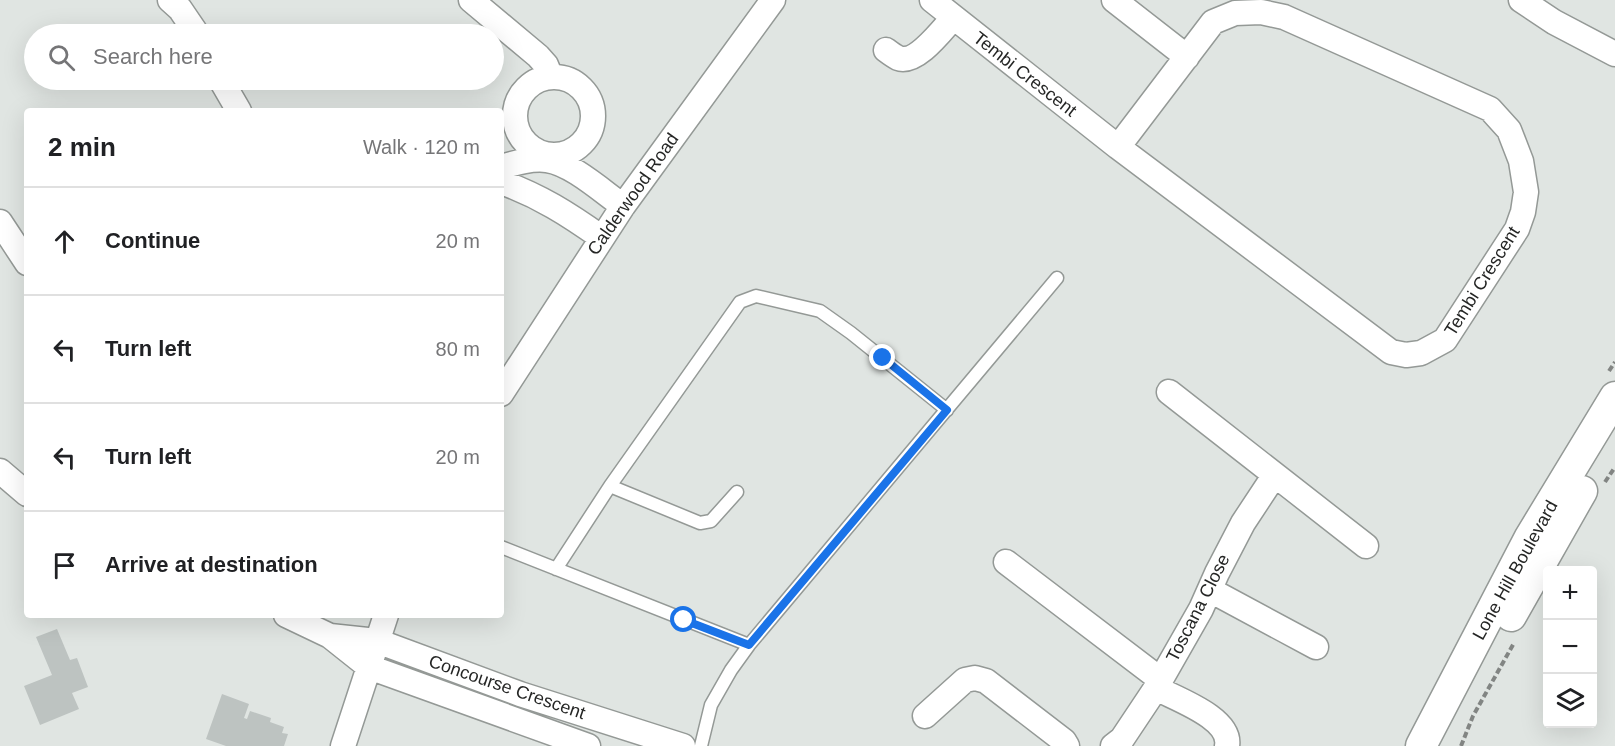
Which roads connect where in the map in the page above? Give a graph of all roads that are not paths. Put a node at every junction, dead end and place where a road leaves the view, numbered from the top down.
1 (170, 0) edge
2 (471, 0) edge
3 (773, 0) edge
4 (932, 0) edge
5 (1114, 0) edge
6 (1521, 0) edge
7 (953, 18) junction
8 (190, 24) edge
9 (500, 24) edge
10 (504, 28) edge
11 (886, 50) dead end
12 (1615, 54) edge
13 (1187, 57) junction
14 (551, 77) junction
15 (226, 90) edge
16 (236, 108) edge
17 (1118, 147) junction
18 (548, 157) junction
19 (504, 166) edge
20 (504, 183) edge
21 (623, 206) junction
22 (0, 222) edge
23 (602, 238) junction
24 (24, 258) edge
25 (1057, 278) dead end
26 (504, 389) edge
27 (1169, 392) dead end
28 (1615, 397) edge
29 (947, 410) junction
30 (1615, 437) edge
31 (0, 471) edge
32 (1274, 476) junction
33 (610, 486) junction
34 (24, 491) edge
35 (737, 492) dead end
36 (1366, 546) dead end
37 (504, 548) edge
38 (1006, 562) dead end
39 (556, 569) junction
40 (1210, 590) junction
41 (292, 618) edge
42 (385, 618) edge
43 (330, 636) junction
44 (377, 641) junction
45 (749, 645) junction
46 (1317, 647) dead end
47 (369, 667) junction
48 (1158, 684) junction
49 (925, 716) dead end
50 (1118, 744) edge
51 (343, 746) edge
52 (588, 746) edge
53 (683, 746) edge
54 (701, 746) edge
55 (1067, 746) edge
56 (1227, 746) edge
57 (1421, 746) edge
58 (1443, 746) edge

1 - 8 street
2 - 9 street
3 - 21 street, Calderwood Road
4 - 7 street, Tembi Crescent
5 - 13 street
6 - 12 street
7 - 11 street
7 - 17 street, Tembi Crescent
10 - 14 street
13 - 17 street, Tembi Crescent
13 - 17 street, Tembi Crescent
14 - 18 street
14 - 18 street
15 - 16 street
18 - 19 street
18 - 21 street
20 - 23 street
21 - 23 street, Calderwood Road
22 - 24 street
23 - 26 street, Calderwood Road
25 - 29 lane
27 - 32 street
28 - 57 street, Lone Hill Boulevard
29 - 33 lane
29 - 45 lane
30 - 58 street, Lone Hill Boulevard
31 - 34 street
32 - 36 street
32 - 40 street, Toscana Close
33 - 35 lane
33 - 39 lane
37 - 39 lane
38 - 48 street
39 - 45 lane
40 - 46 street
40 - 48 street, Toscana Close
41 - 43 street, Concourse Crescent
42 - 44 street
43 - 44 street, Concourse Crescent
43 - 47 street, Concourse Crescent
44 - 47 street
44 - 53 street, Concourse Crescent
45 - 54 lane
47 - 51 street
47 - 52 street, Concourse Crescent
48 - 50 street, Toscana Close
48 - 56 street
49 - 55 street

